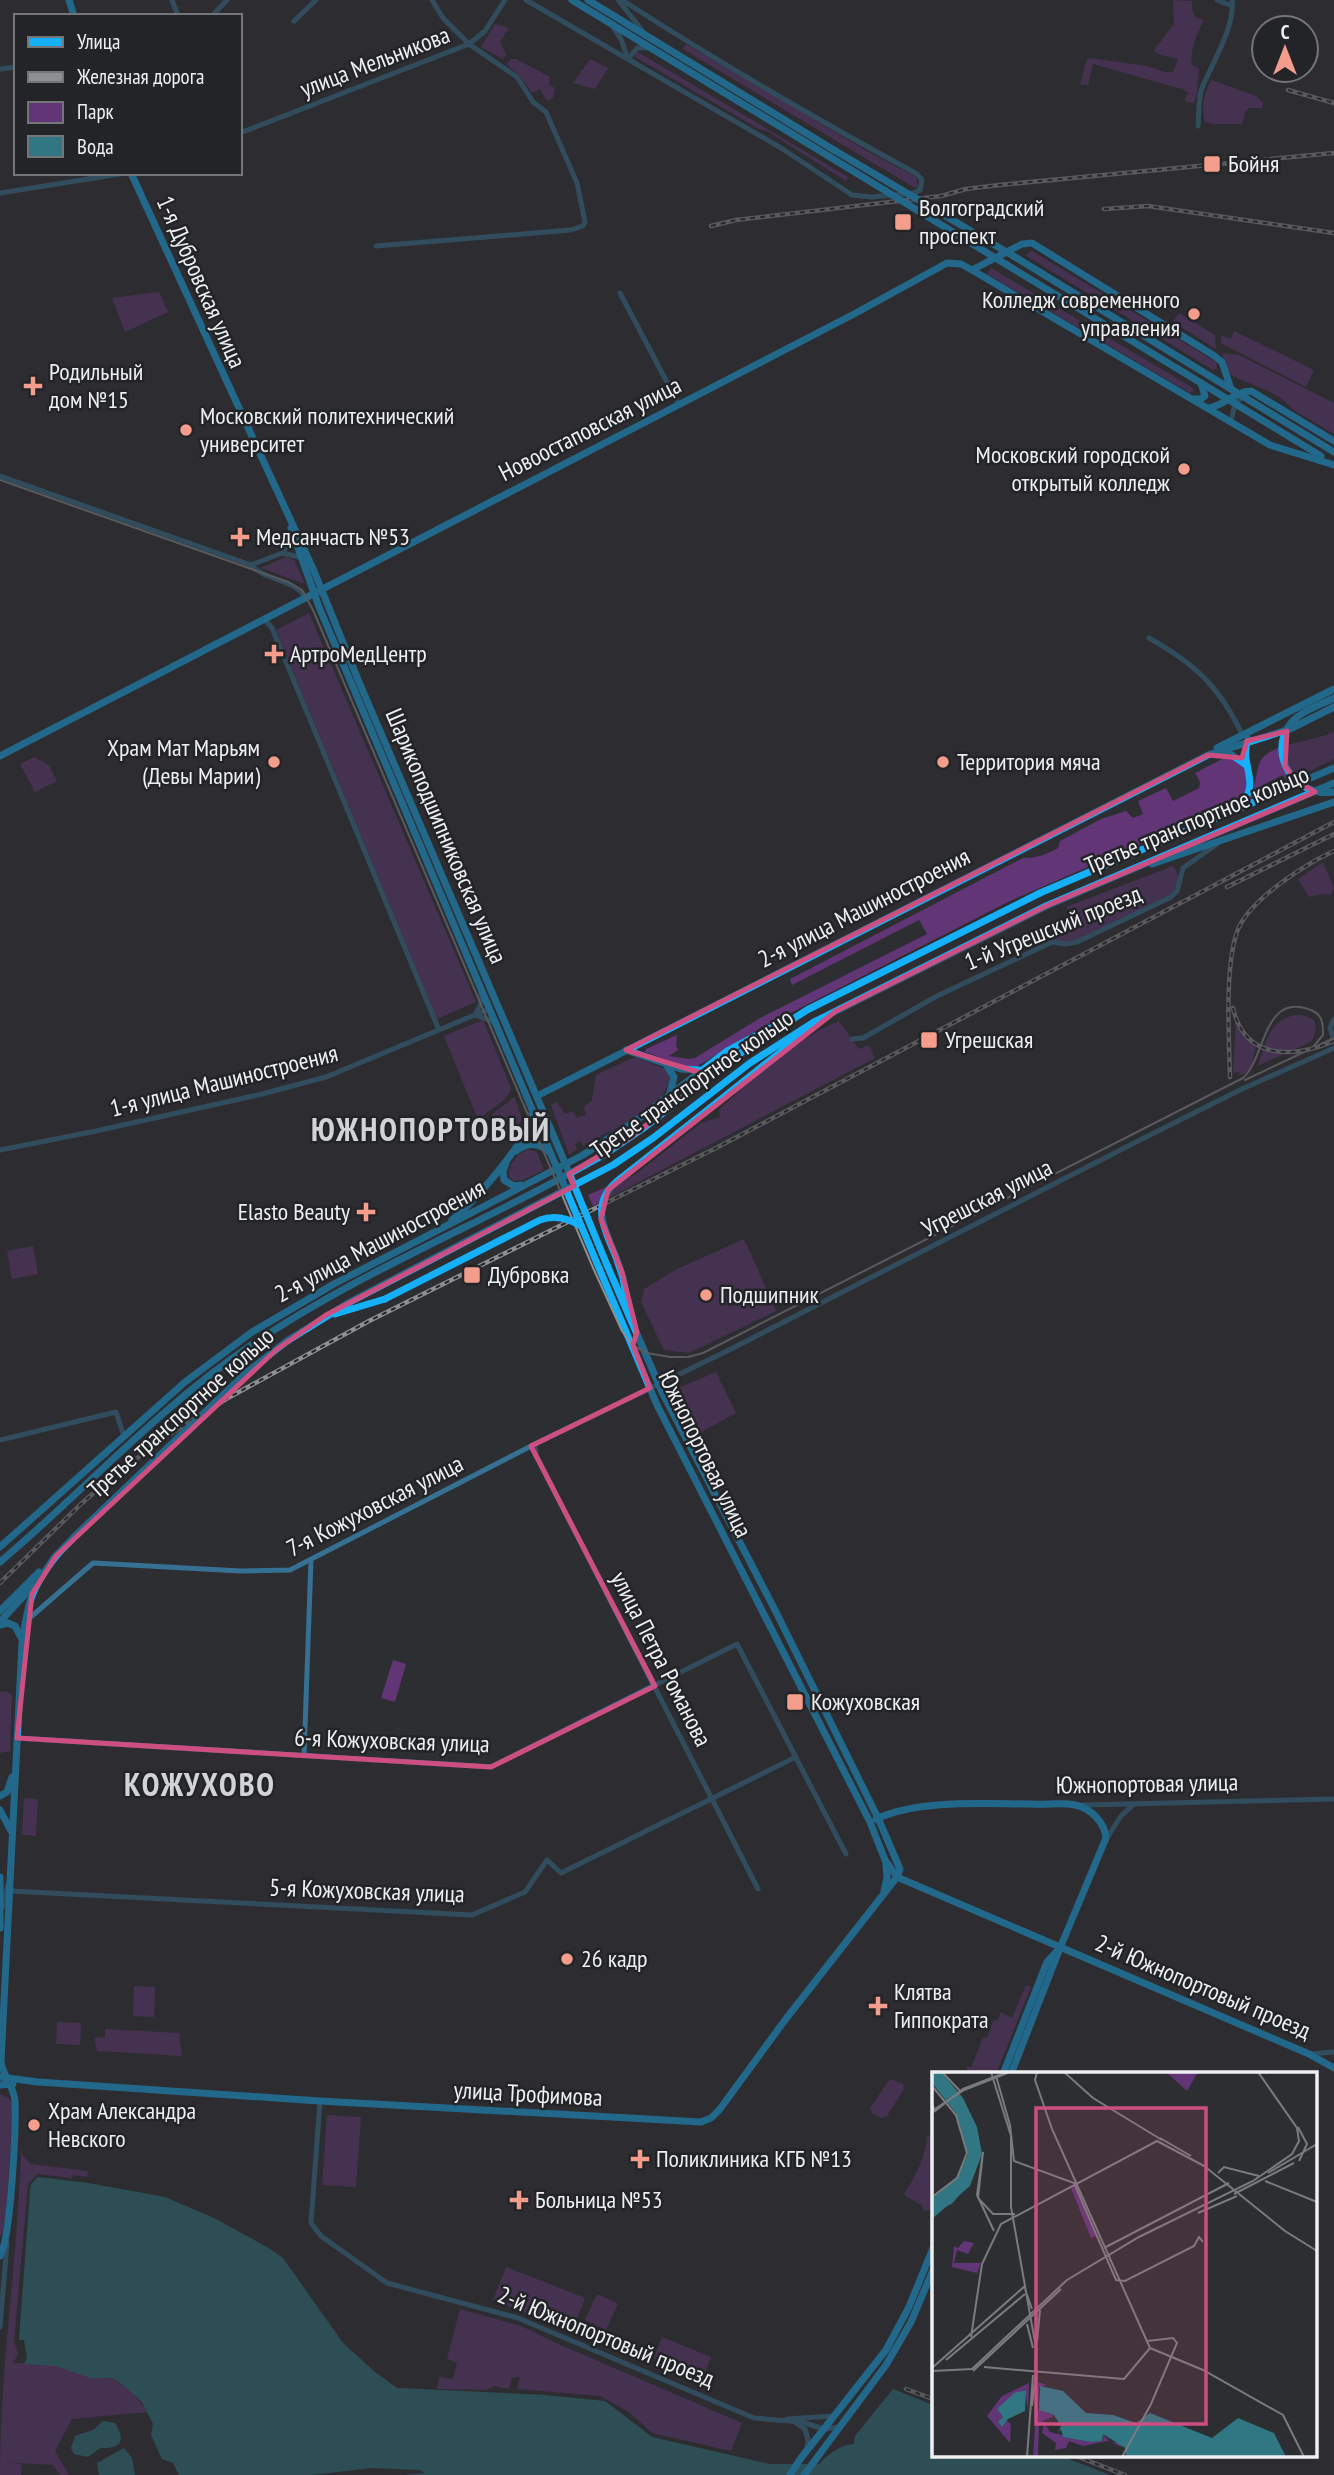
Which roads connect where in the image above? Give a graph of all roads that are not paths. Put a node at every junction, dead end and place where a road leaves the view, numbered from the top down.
1 (228, 0) edge
2 (317, 0) edge
3 (432, 0) edge
4 (505, 0) edge
5 (526, 0) edge
6 (572, 0) edge
7 (588, 0) edge
8 (620, 0) edge
9 (1217, 0) edge
10 (1232, 3) edge
11 (599, 4) edge
12 (214, 14) edge
13 (652, 20) junction
14 (294, 21) dead end
15 (609, 23) junction
16 (641, 30) junction
17 (648, 37) junction
18 (469, 44) junction
19 (652, 48) junction
20 (628, 59) junction
21 (1198, 126) dead end
22 (242, 132) edge
23 (832, 153) junction
24 (116, 175) edge
25 (130, 175) edge
26 (0, 193) edge
27 (376, 246) dead end
28 (972, 270) junction
29 (620, 293) dead end
30 (1222, 362) junction
31 (1209, 376) junction
32 (1198, 380) junction
33 (1204, 388) junction
34 (1238, 393) junction
35 (1191, 398) junction
36 (1233, 401) junction
37 (679, 405) junction
38 (1212, 410) junction
39 (1231, 422) junction
40 (1334, 441) edge
41 (1334, 452) edge
42 (1334, 465) edge
43 (0, 476) edge
44 (289, 522) junction
45 (293, 538) junction
46 (282, 553) junction
47 (299, 557) junction
48 (251, 565) junction
49 (314, 594) junction
50 (265, 620) junction
51 (1149, 638) dead end
52 (1334, 690) edge
53 (1334, 698) edge
54 (1334, 707) edge
55 (1260, 728) junction
56 (1242, 734) junction
57 (1261, 738) junction
58 (1247, 741) junction
59 (1208, 755) junction
60 (0, 756) edge
61 (1334, 768) edge
62 (1249, 771) junction
63 (1334, 783) edge
64 (1334, 792) edge
65 (1334, 802) edge
66 (1220, 818) junction
67 (1223, 841) junction
68 (1173, 858) junction
69 (1115, 875) junction
70 (1180, 876) junction
71 (481, 991) junction
72 (492, 991) junction
73 (489, 1009) junction
74 (807, 1010) junction
75 (836, 1011) junction
76 (475, 1015) junction
77 (504, 1018) junction
78 (1334, 1019) edge
79 (494, 1022) junction
80 (439, 1030) junction
81 (852, 1039) dead end
82 (1334, 1041) edge
83 (1334, 1048) edge
84 (626, 1050) junction
85 (661, 1062) junction
86 (706, 1067) junction
87 (551, 1090) junction
88 (524, 1091) junction
89 (537, 1096) junction
90 (665, 1098) junction
91 (532, 1111) junction
92 (549, 1125) junction
93 (0, 1150) edge
94 (551, 1154) junction
95 (511, 1156) junction
96 (529, 1183) junction
97 (581, 1226) junction
98 (438, 1231) junction
99 (603, 1266) junction
100 (629, 1314) junction
101 (306, 1328) junction
102 (633, 1334) junction
103 (247, 1347) junction
104 (192, 1376) junction
105 (659, 1385) junction
106 (650, 1388) junction
107 (124, 1436) junction
108 (0, 1440) edge
109 (535, 1444) junction
110 (0, 1547) edge
111 (56, 1556) junction
112 (311, 1560) junction
113 (0, 1562) edge
114 (36, 1582) junction
115 (0, 1611) edge
116 (776, 1612) junction
117 (766, 1617) junction
118 (25, 1622) junction
119 (0, 1623) edge
120 (784, 1627) junction
121 (774, 1632) junction
122 (22, 1644) junction
123 (655, 1686) junction
124 (17, 1738) junction
125 (304, 1756) junction
126 (796, 1757) junction
127 (15, 1766) junction
128 (0, 1796) edge
129 (712, 1798) junction
130 (1334, 1799) edge
131 (1077, 1805) junction
132 (1133, 1805) junction
133 (0, 1810) edge
134 (878, 1818) junction
135 (870, 1822) junction
136 (12, 1835) junction
137 (1106, 1838) junction
138 (846, 1854) dead end
139 (885, 1860) junction
140 (11, 1866) junction
141 (0, 1877) edge
142 (897, 1877) junction
143 (758, 1889) dead end
144 (11, 1891) junction
145 (883, 1893) junction
146 (1, 1917) edge
147 (0, 1928) edge
148 (1060, 1948) junction
149 (1046, 1976) junction
150 (1334, 2052) edge
151 (1309, 2054) junction
152 (1334, 2068) edge
153 (1004, 2072) edge
154 (1012, 2072) edge
155 (5, 2079) edge
156 (0, 2085) edge
157 (320, 2101) junction
158 (7, 2237) junction
159 (0, 2243) edge
160 (932, 2250) edge
161 (0, 2256) edge
162 (932, 2272) edge
163 (0, 2327) edge
164 (838, 2411) junction
165 (848, 2415) junction
166 (790, 2421) junction
167 (839, 2427) junction
168 (824, 2429) junction
169 (806, 2451) junction
170 (790, 2475) edge
171 (804, 2475) edge

1 - 12 street
2 - 14 street
3 - 18 street
4 - 18 street, улица Мельникова
5 - 20 street
6 - 15 main road
7 - 11 main road
8 - 13 street
8 - 16 street
9 - 10 street
10 - 21 street
11 - 15 street
11 - 17 main road
13 - 16 street
13 - 20 street
15 - 19 main road
15 - 20 street
16 - 17 street
17 - 23 main road
18 - 22 street, улица Мельникова
18 - 27 street
19 - 20 street
19 - 23 main road
23 - 31 main road, bridge
23 - 32 main road, bridge
24 - 26 street
25 - 44 main road, 1-я Дубровская улица
28 - 30 main road
28 - 35 main road, Новоостаповская улица
28 - 37 main road, Новоостаповская улица
29 - 37 street
30 - 31 main road
30 - 34 main road
31 - 34 main road
32 - 33 main road
32 - 36 main road
33 - 35 main road
33 - 38 street
34 - 36 main road
34 - 40 main road
34 - 41 main road
35 - 38 main road, Новоостаповская улица
36 - 38 main road
36 - 39 street
36 - 42 main road
37 - 49 main road, Новоостаповская улица
38 - 39 main road, Новоостаповская улица
39 - 42 main road
43 - 48 street
44 - 45 main road, 1-я Дубровская улица
44 - 49 main road, 1-я Дубровская улица
45 - 46 street
45 - 47 main road, 1-я Дубровская улица
46 - 47 street
46 - 48 street
47 - 49 main road, 1-я Дубровская улица
48 - 49 street
49 - 50 main road, Новоостаповская улица
49 - 71 main road, Шарикоподшипниковская улица
49 - 72 main road, Шарикоподшипниковская улица
50 - 60 main road, Новоостаповская улица
50 - 80 street
51 - 56 street
52 - 55 main road, 2-я улица Машиностроения
53 - 64 main road, bridge
54 - 57 main road, 2-я улица Машиностроения
55 - 56 main road, 2-я улица Машиностроения
55 - 57 main road
55 - 58 main road
56 - 59 main road, 2-я улица Машиностроения
57 - 58 main road, 2-я улица Машиностроения
58 - 59 main road, 2-я улица Машиностроения
58 - 62 main road
59 - 62 main road
59 - 84 main road, 2-я улица Машиностроения
61 - 66 main road, Третье транспортное кольцо
62 - 66 main road
63 - 69 main road, Третье транспортное кольцо
65 - 67 main road
66 - 74 main road, Третье транспортное кольцо
67 - 68 main road
67 - 70 street, 1-й Угрешский проезд
68 - 69 main road
68 - 70 street
69 - 75 main road, Третье транспортное кольцо
70 - 81 street, 1-й Угрешский проезд
71 - 73 main road, Шарикоподшипниковская улица
71 - 76 street
72 - 73 street
72 - 77 main road, Шарикоподшипниковская улица
73 - 76 street, 1-я улица Машиностроения
73 - 77 street
73 - 79 main road, Шарикоподшипниковская улица
74 - 86 main road, 2-я улица Машиностроения
74 - 103 main road, Третье транспортное кольцо
75 - 100 main road, bridge
75 - 101 main road, Третье транспортное кольцо
76 - 79 street
76 - 80 street, 1-я улица Машиностроения
77 - 89 main road, Шарикоподшипниковская улица
78 - 82 street
79 - 88 main road, Шарикоподшипниковская улица
80 - 93 street, 1-я улица Машиностроения
83 - 105 street, Угрешская улица
84 - 85 main road
84 - 87 main road, 2-я улица Машиностроения
85 - 86 main road
85 - 90 main road
86 - 90 main road, 2-я улица Машиностроения
87 - 89 main road, 2-я улица Машиностроения
87 - 92 main road
88 - 89 main road
88 - 91 main road, Южнопортовая улица
89 - 91 main road
89 - 92 main road, Южнопортовая улица
90 - 96 main road, 2-я улица Машиностроения
91 - 94 main road, Южнопортовая улица
91 - 95 main road
92 - 99 main road, Южнопортовая улица, bridge
94 - 95 main road
94 - 97 main road, Южнопортовая улица, bridge
95 - 96 main road
95 - 98 main road
96 - 98 main road, 2-я улица Машиностроения
97 - 99 main road, Южнопортовая улица, bridge
97 - 101 main road, bridge
98 - 104 main road, 2-я улица Машиностроения
99 - 100 main road, Южнопортовая улица
99 - 102 main road, Южнопортовая улица
100 - 102 main road, Южнопортовая улица
101 - 111 main road, Третье транспортное кольцо, bridge
102 - 105 main road, Южнопортовая улица
102 - 106 main road, Южнопортовая улица
103 - 104 main road
103 - 113 main road, Третье транспортное кольцо
104 - 107 main road, 2-я улица Машиностроения
105 - 106 street, 7-я Кожуховская улица
105 - 116 main road, Южнопортовая улица
106 - 109 street, 7-я Кожуховская улица
106 - 117 main road, Южнопортовая улица
107 - 108 street
107 - 110 main road, 2-я улица Машиностроения
109 - 112 street, 7-я Кожуховская улица
109 - 123 street, улица Петра Романова
111 - 114 main road
111 - 115 main road, Третье транспортное кольцо
112 - 118 street, 7-я Кожуховская улица
112 - 125 street
114 - 118 main road
114 - 119 main road
116 - 117 street
116 - 120 main road, Южнопортовая улица
117 - 121 main road, Южнопортовая улица
118 - 122 main road
119 - 122 main road
120 - 121 street
120 - 134 main road, Южнопортовая улица
121 - 135 main road, Южнопортовая улица
122 - 124 main road
123 - 125 street, 6-я Кожуховская улица
123 - 126 street, 6-я Кожуховская улица
123 - 129 street, улица Петра Романова
124 - 125 street, 6-я Кожуховская улица
124 - 127 main road
126 - 129 street, 5-я Кожуховская улица
126 - 138 street
127 - 128 main road
127 - 136 main road
129 - 143 street, улица Петра Романова
129 - 144 street, 5-я Кожуховская улица
130 - 132 street, Южнопортовая улица
131 - 132 street, Южнопортовая улица
131 - 134 main road, Южнопортовая улица
131 - 137 main road
132 - 137 street
133 - 136 main road
134 - 135 main road, Южнопортовая улица
134 - 142 main road, Южнопортовая улица
135 - 139 main road, Южнопортовая улица
136 - 140 main road
137 - 148 main road
139 - 142 main road, Южнопортовая улица
139 - 145 main road
140 - 144 main road
140 - 146 street
141 - 146 main road
142 - 145 main road, улица Трофимова
142 - 148 main road
144 - 155 main road
145 - 157 main road, улица Трофимова
146 - 147 main road
148 - 149 main road, 2-й Южнопортовый проезд
148 - 151 main road, 2-й Южнопортовый проезд
149 - 153 main road, 2-й Южнопортовый проезд
149 - 154 main road, 2-й Южнопортовый проезд
150 - 151 street, 2-й Южнопортовый проезд
151 - 152 main road
155 - 156 main road, улица Трофимова
155 - 157 main road, улица Трофимова
155 - 158 main road
157 - 166 street, 2-й Южнопортовый проезд
158 - 159 main road
158 - 161 main road
158 - 163 street
160 - 164 main road
162 - 165 main road
164 - 165 street
164 - 166 street, 2-й Южнопортовый проезд
164 - 168 main road
165 - 167 main road
166 - 168 street, 2-й Южнопортовый проезд
166 - 169 street
167 - 168 street, 2-й Южнопортовый проезд
167 - 171 main road
168 - 169 main road
169 - 170 main road

